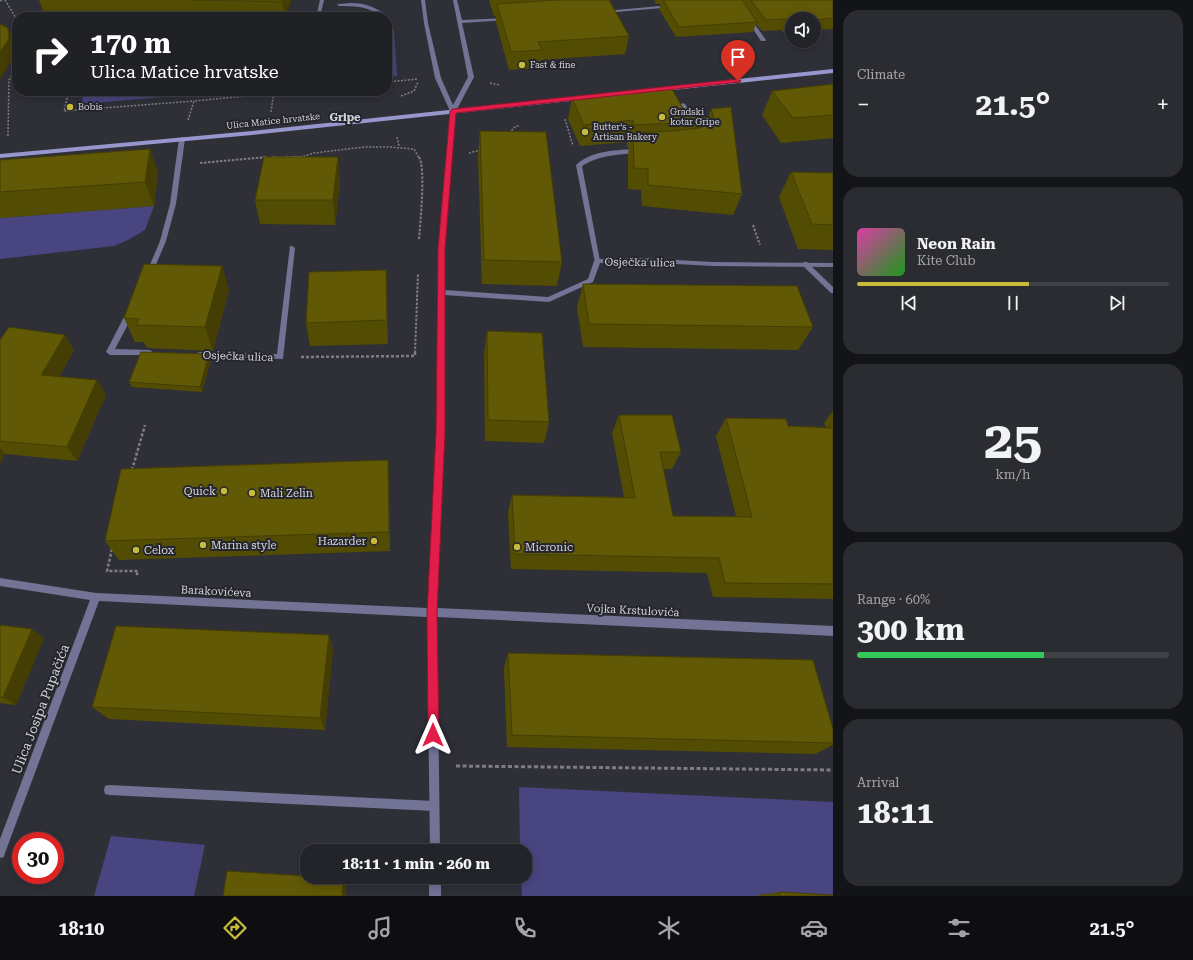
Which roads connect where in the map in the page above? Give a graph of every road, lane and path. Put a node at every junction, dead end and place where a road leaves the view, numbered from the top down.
1 (5, 0) edge
2 (322, 0) edge
3 (423, 0) edge
4 (455, 0) edge
5 (339, 5) dead end
6 (675, 6) edge
7 (12, 12) edge
8 (319, 12) edge
9 (379, 12) edge
10 (599, 12) edge
11 (745, 14) edge
12 (515, 18) edge
13 (460, 22) junction
14 (5, 34) edge
15 (12, 38) edge
16 (763, 40) dead end
17 (833, 71) edge
18 (12, 75) edge
19 (392, 82) edge
20 (68, 96) edge
21 (238, 96) edge
22 (273, 96) edge
23 (396, 98) dead end
24 (194, 101) junction
25 (683, 105) edge
26 (453, 111) junction
27 (271, 112) dead end
28 (564, 118) dead end
29 (188, 120) dead end
30 (523, 125) dead end
31 (697, 126) edge
32 (506, 136) edge
33 (8, 138) dead end
34 (182, 139) junction
35 (480, 150) edge
36 (644, 150) edge
37 (0, 156) edge
38 (450, 158) junction
39 (179, 164) junction
40 (580, 165) junction
41 (419, 242) dead end
42 (292, 248) dead end
43 (597, 261) junction
44 (805, 264) junction
45 (833, 265) edge
46 (418, 272) dead end
47 (146, 281) edge
48 (833, 291) edge
49 (441, 292) junction
50 (131, 309) edge
51 (156, 354) edge
52 (195, 354) edge
53 (280, 357) junction
54 (145, 425) dead end
55 (132, 471) edge
56 (113, 548) edge
57 (0, 582) edge
58 (96, 597) junction
59 (129, 599) junction
60 (432, 613) junction
61 (833, 631) edge
62 (434, 766) junction
63 (833, 770) edge
64 (109, 790) dead end
65 (434, 806) junction
66 (435, 844) edge
67 (0, 853) edge
68 (435, 884) edge
69 (435, 896) edge

1 - 7 path
2 - 8 street
3 - 26 street
4 - 13 street
5 - 9 street
6 - 10 street
11 - 16 street
12 - 13 street
13 - 26 street
14 - 15 path
17 - 26 street, Ulica Matice hrvatske
18 - 33 path
19 - 23 path
20 - 24 path
21 - 24 path
22 - 27 path
24 - 29 path
25 - 31 street
26 - 34 street, Ulica Matice hrvatske
26 - 38 street
28 - 40 path
30 - 32 path
34 - 37 street, Ulica Matice hrvatske
34 - 39 street
35 - 38 path
36 - 40 street
38 - 49 street
39 - 41 path
39 - 47 street
40 - 43 street
42 - 53 street
43 - 44 street, Osječka ulica
43 - 49 street, Osječka ulica
44 - 45 street, Osječka ulica
44 - 48 street
46 - 53 path
49 - 60 street
50 - 51 street
52 - 53 street, Osječka ulica
54 - 55 path
56 - 59 path
57 - 58 street, Barakovićeva
58 - 59 street, Barakovićeva
58 - 67 street, Ulica Josipa Pupačića
59 - 60 street, Barakovićeva
60 - 61 street, Vojka Krstulovića
60 - 62 street
62 - 63 path
62 - 65 street
64 - 65 street
65 - 66 street
68 - 69 street

